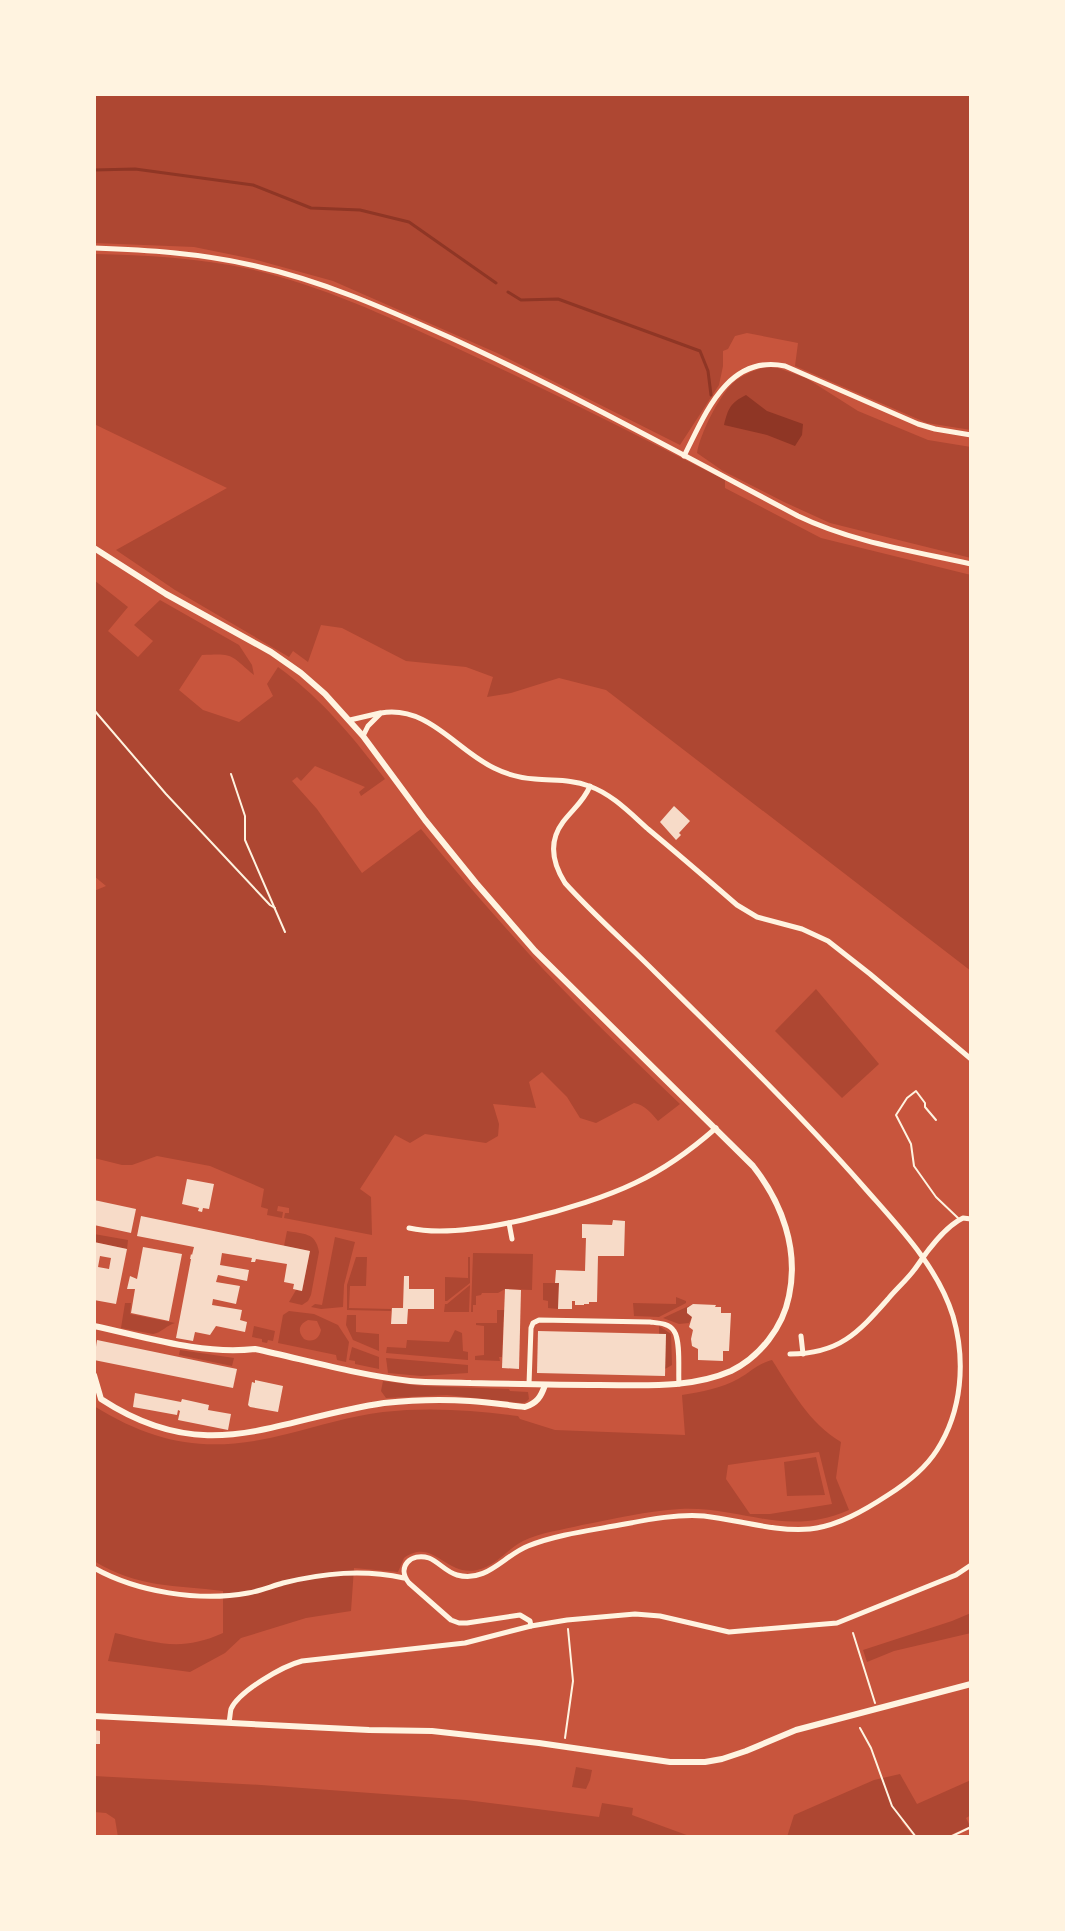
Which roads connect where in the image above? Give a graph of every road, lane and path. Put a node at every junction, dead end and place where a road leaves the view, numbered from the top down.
1 (94, 248) edge
2 (971, 435) edge
3 (684, 456) junction
4 (94, 548) edge
5 (971, 564) edge
6 (94, 710) edge
7 (381, 713) junction
8 (350, 720) junction
9 (363, 736) junction
10 (231, 774) dead end
11 (590, 786) junction
12 (275, 908) junction
13 (285, 932) dead end
14 (971, 1059) edge
15 (936, 1120) dead end
16 (716, 1128) junction
17 (959, 1219) junction
18 (971, 1219) edge
19 (509, 1223) junction
20 (409, 1228) dead end
21 (512, 1239) dead end
22 (922, 1257) junction
23 (94, 1326) edge
24 (801, 1336) dead end
25 (790, 1354) dead end
26 (803, 1354) junction
27 (94, 1375) edge
28 (529, 1384) junction
29 (679, 1384) junction
30 (545, 1385) junction
31 (97, 1397) edge
32 (971, 1565) edge
33 (94, 1568) edge
34 (404, 1574) junction
35 (531, 1626) junction
36 (568, 1629) dead end
37 (853, 1633) dead end
38 (971, 1684) edge
39 (877, 1708) junction
40 (94, 1716) edge
41 (229, 1722) junction
42 (860, 1728) dead end
43 (563, 1747) junction
44 (971, 1831) edge
45 (916, 1837) edge
46 (950, 1837) edge

1 - 3 street
2 - 3 street
3 - 5 street
4 - 8 street
6 - 12 lane
7 - 8 street
7 - 9 street
7 - 11 street
8 - 9 street
9 - 16 street
10 - 12 lane
11 - 14 street
11 - 22 street
12 - 13 lane
15 - 17 lane
16 - 19 street
16 - 29 street
17 - 18 street
17 - 22 street
19 - 20 street
19 - 21 street
22 - 26 street
22 - 34 street
23 - 28 street
24 - 26 street
25 - 26 street
27 - 31 street
28 - 29 street
28 - 30 street
29 - 30 street
30 - 31 street
32 - 35 street
33 - 34 street
34 - 35 street
35 - 41 street
36 - 43 path
37 - 39 path
38 - 39 street
39 - 43 street
40 - 41 street
41 - 43 street
42 - 45 path
44 - 46 path

